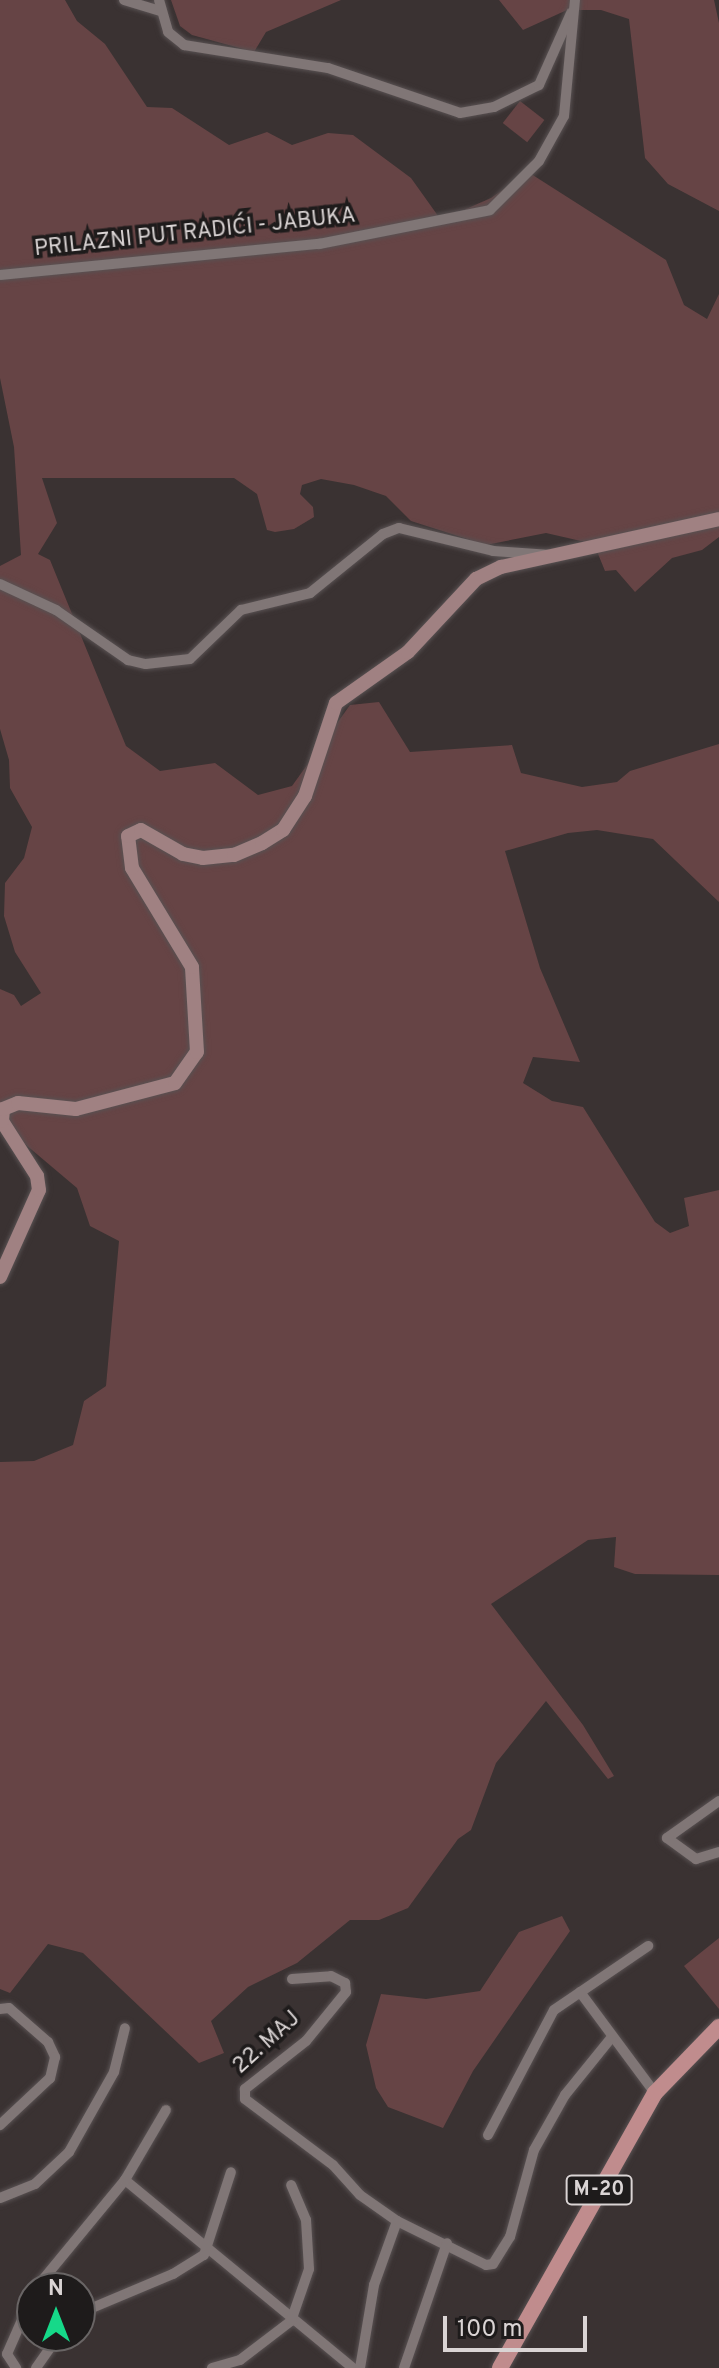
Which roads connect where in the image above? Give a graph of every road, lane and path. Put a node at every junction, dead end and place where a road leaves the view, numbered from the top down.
1 (124, 0) edge
2 (575, 0) edge
3 (159, 5) edge
4 (0, 275) edge
5 (719, 519) edge
6 (556, 557) junction
7 (0, 584) edge
8 (0, 1277) edge
9 (719, 1801) edge
10 (719, 1852) edge
11 (648, 1946) dead end
12 (292, 1979) dead end
13 (580, 1992) junction
14 (0, 2009) edge
15 (719, 2027) edge
16 (125, 2028) dead end
17 (612, 2037) junction
18 (655, 2093) junction
19 (166, 2110) dead end
20 (0, 2125) edge
21 (488, 2135) dead end
22 (231, 2172) dead end
23 (125, 2180) junction
24 (291, 2185) dead end
25 (0, 2198) edge
26 (397, 2221) junction
27 (447, 2243) junction
28 (207, 2250) junction
29 (49, 2272) edge
30 (96, 2306) edge
31 (291, 2321) junction
32 (16, 2331) edge
33 (4, 2356) edge
34 (16, 2368) edge
35 (212, 2368) edge
36 (353, 2368) edge
37 (360, 2368) edge
38 (404, 2368) edge
39 (500, 2368) edge

1 - 3 street
2 - 3 street
2 - 4 street, PRILAZNI PUT RADIĆI - JABUKA
5 - 6 main road
6 - 7 street
6 - 8 main road
9 - 10 street
11 - 13 street
12 - 26 street, 22. MAJ
13 - 17 street
13 - 21 street
14 - 20 street
15 - 18 main road, M-20
16 - 25 street
17 - 18 street
17 - 27 street, 22. MAJ
18 - 39 main road, M-20
19 - 23 street
22 - 28 street
23 - 28 street
23 - 29 street
24 - 31 street
26 - 27 street, 22. MAJ
26 - 37 street
27 - 38 street
28 - 30 street
28 - 31 street
31 - 35 street
31 - 36 street
32 - 33 street
33 - 34 street

